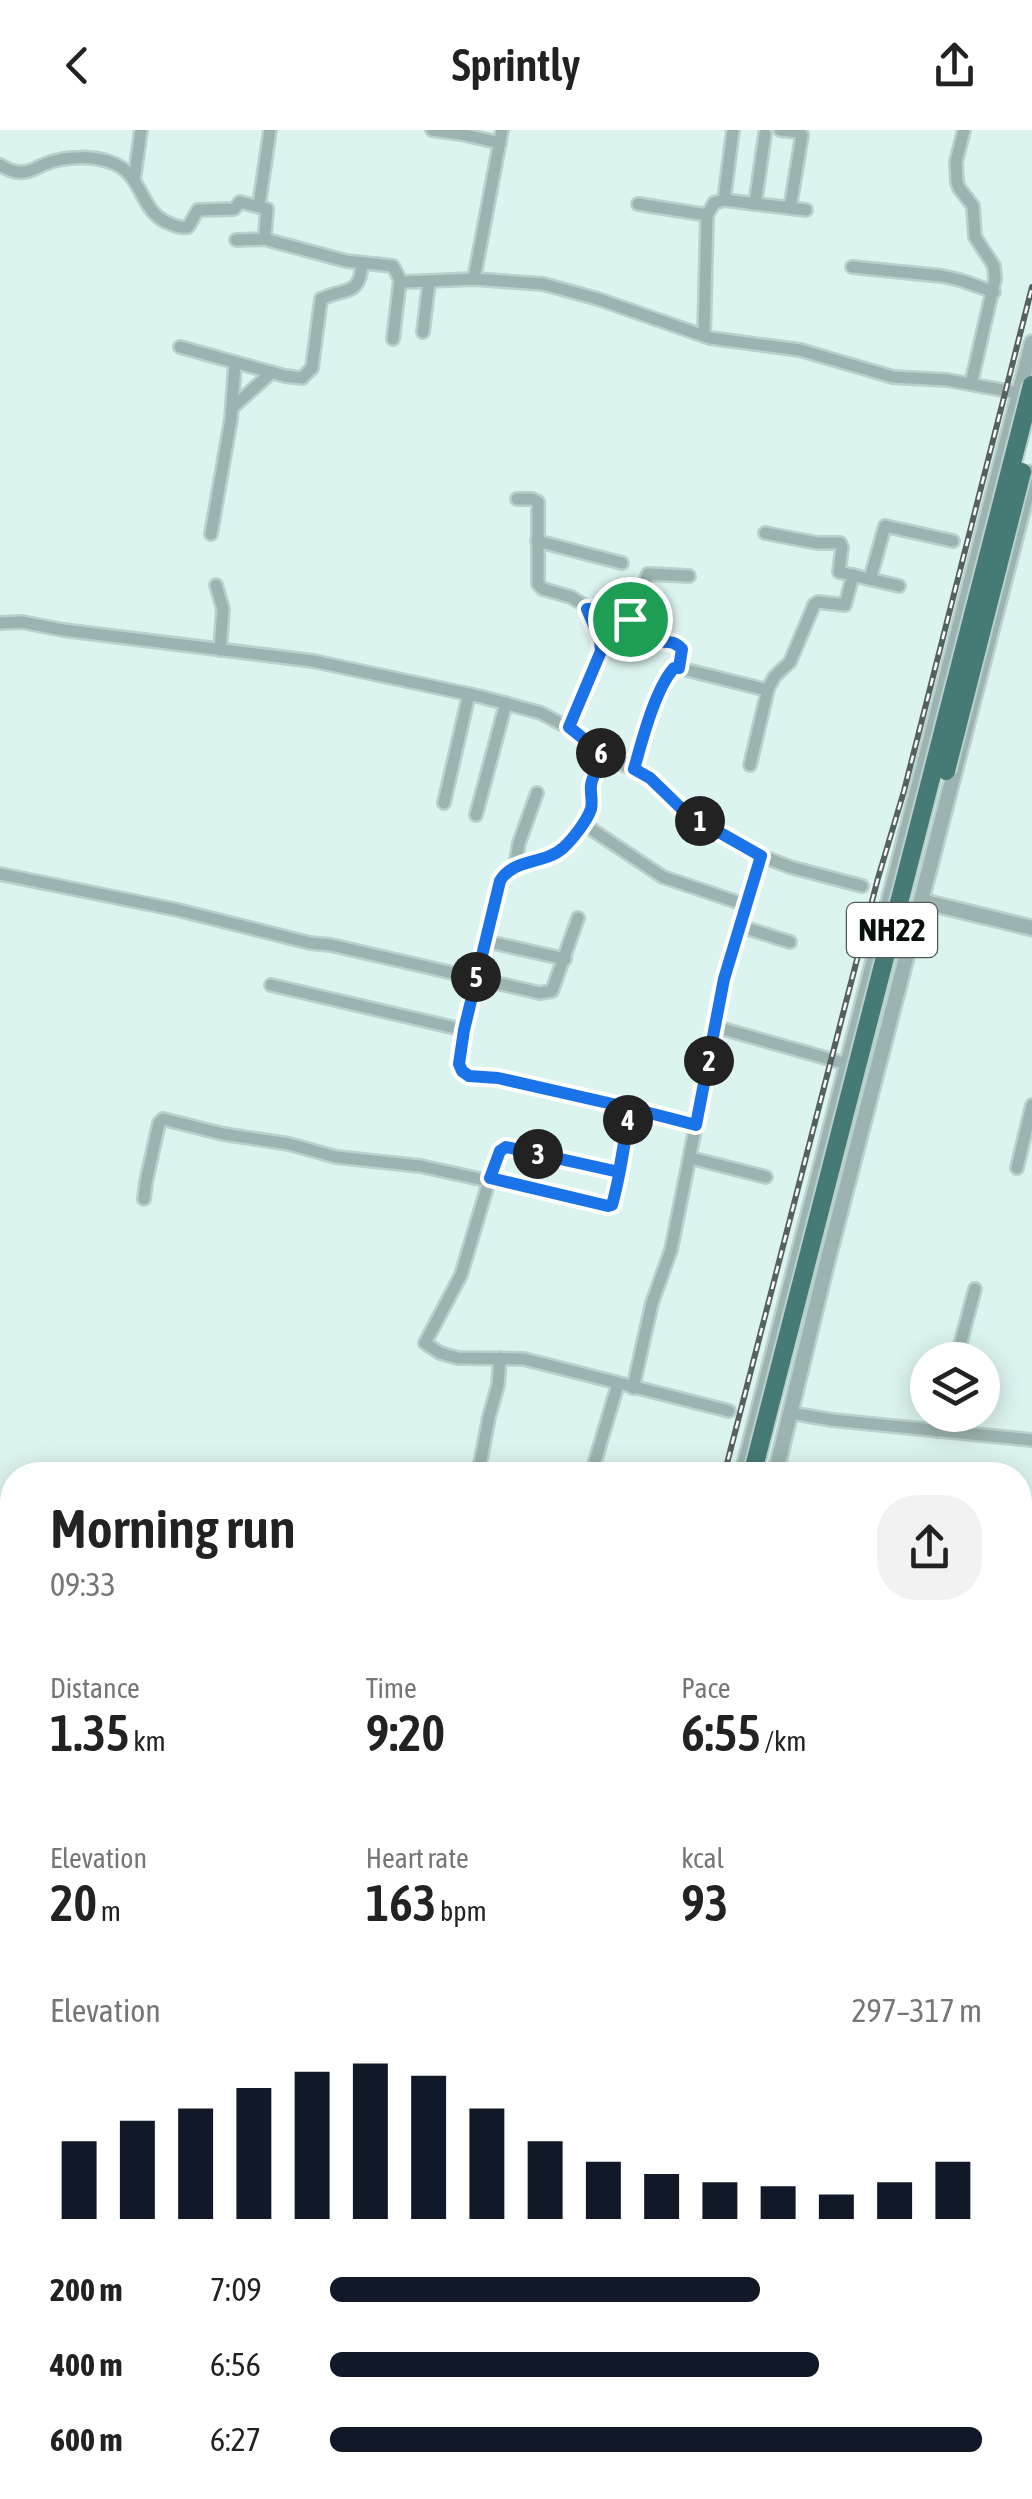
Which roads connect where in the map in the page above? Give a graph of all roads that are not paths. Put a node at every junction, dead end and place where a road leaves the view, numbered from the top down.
1 (141, 130) edge
2 (270, 130) edge
3 (432, 130) edge
4 (733, 130) edge
5 (780, 130) edge
6 (964, 130) edge
7 (764, 134) dead end
8 (501, 137) edge
9 (0, 165) edge
10 (134, 181) junction
11 (724, 200) junction
12 (638, 204) dead end
13 (755, 204) junction
14 (259, 206) junction
15 (790, 208) junction
16 (806, 210) dead end
17 (708, 214) junction
18 (266, 239) junction
19 (236, 240) dead end
20 (362, 263) junction
21 (852, 267) dead end
22 (400, 280) junction
23 (474, 280) junction
24 (429, 282) junction
25 (994, 292) junction
26 (423, 332) dead end
27 (704, 336) junction
28 (394, 339) dead end
29 (1032, 342) edge
30 (180, 347) dead end
31 (235, 363) junction
32 (271, 373) junction
33 (970, 384) junction
34 (1026, 389) edge
35 (232, 408) junction
36 (1032, 432) edge
37 (1032, 473) edge
38 (1029, 496) edge
39 (517, 499) dead end
40 (988, 516) junction
41 (1018, 525) junction
42 (765, 533) dead end
43 (211, 534) dead end
44 (952, 541) dead end
45 (537, 542) junction
46 (622, 563) dead end
47 (853, 575) junction
48 (689, 576) dead end
49 (870, 579) junction
50 (216, 586) dead end
51 (899, 586) dead end
52 (587, 609) junction
53 (630, 619) junction
54 (0, 623) edge
55 (220, 650) junction
56 (679, 668) junction
57 (768, 689) junction
58 (469, 694) junction
59 (506, 704) junction
60 (569, 727) junction
61 (605, 756) junction
62 (750, 764) dead end
63 (634, 769) junction
64 (536, 793) dead end
65 (444, 803) dead end
66 (476, 814) dead end
67 (582, 822) junction
68 (761, 856) junction
69 (514, 867) junction
70 (0, 874) edge
71 (862, 886) dead end
72 (921, 901) junction
73 (746, 905) junction
74 (578, 918) dead end
75 (739, 926) junction
76 (1032, 928) edge
77 (485, 940) junction
78 (790, 942) dead end
79 (874, 956) junction
80 (564, 959) junction
81 (904, 964) junction
82 (476, 977) junction
83 (271, 984) dead end
84 (716, 1027) junction
85 (464, 1030) junction
86 (847, 1064) junction
87 (1032, 1105) edge
88 (630, 1108) junction
89 (696, 1125) junction
90 (691, 1158) junction
91 (1016, 1168) dead end
92 (619, 1172) junction
93 (766, 1176) dead end
94 (489, 1180) junction
95 (144, 1199) dead end
96 (974, 1289) dead end
97 (961, 1342) edge
98 (500, 1358) junction
99 (618, 1384) junction
100 (633, 1388) junction
101 (730, 1411) dead end
102 (790, 1412) junction
103 (910, 1428) edge
104 (948, 1432) edge
105 (1032, 1440) edge
106 (480, 1462) edge
107 (595, 1462) edge
108 (750, 1462) edge
109 (750, 1462) edge
110 (775, 1462) edge
111 (776, 1462) edge

1 - 10 street
2 - 14 street
3 - 8 street
4 - 11 street
5 - 15 street
6 - 25 street
7 - 13 street
8 - 23 street
9 - 10 street
10 - 14 street
11 - 13 street
11 - 17 street
12 - 17 street
13 - 15 street
14 - 18 street
15 - 16 street
17 - 27 street
18 - 19 street
18 - 20 street
20 - 22 street
20 - 32 street
21 - 25 street
22 - 24 street
22 - 28 street
23 - 24 street
23 - 27 street
24 - 26 street
25 - 33 street
27 - 33 street
29 - 34 street
30 - 31 street
31 - 32 street
31 - 35 street
32 - 35 street
33 - 34 street
34 - 40 street
34 - 108 highway, NH22, bridge
35 - 43 street
36 - 110 highway, NH22, bridge
37 - 38 street
38 - 41 street
39 - 45 street
40 - 41 street
40 - 79 street
41 - 72 street
42 - 47 street
44 - 49 street
45 - 46 street
45 - 52 street
47 - 49 street
47 - 57 street
48 - 53 street
49 - 51 street
50 - 55 street
52 - 53 street
52 - 60 street
53 - 56 street
54 - 55 street
55 - 58 street
56 - 57 street
56 - 63 street
57 - 62 street
58 - 59 street
58 - 65 street
59 - 60 street
59 - 66 street
60 - 61 street
61 - 63 street
61 - 67 street
63 - 68 street
64 - 69 street
67 - 69 street
67 - 73 street
68 - 71 street
68 - 73 street
69 - 77 street
70 - 82 street
72 - 76 street
72 - 81 street
73 - 75 street
74 - 80 street
75 - 78 street
75 - 84 street
77 - 80 street
77 - 82 street
79 - 81 street
79 - 86 street
80 - 82 street
81 - 102 street
82 - 85 street
83 - 85 street
84 - 86 street
84 - 89 street
85 - 88 street
86 - 109 street
87 - 91 street
88 - 89 street
88 - 92 street
89 - 90 street
90 - 93 street
90 - 100 street
92 - 94 street
92 - 94 street
94 - 95 street
94 - 98 street
96 - 97 street
98 - 99 street
98 - 106 street
99 - 100 street
99 - 107 street
100 - 101 street
102 - 103 street
102 - 111 street
104 - 105 street

